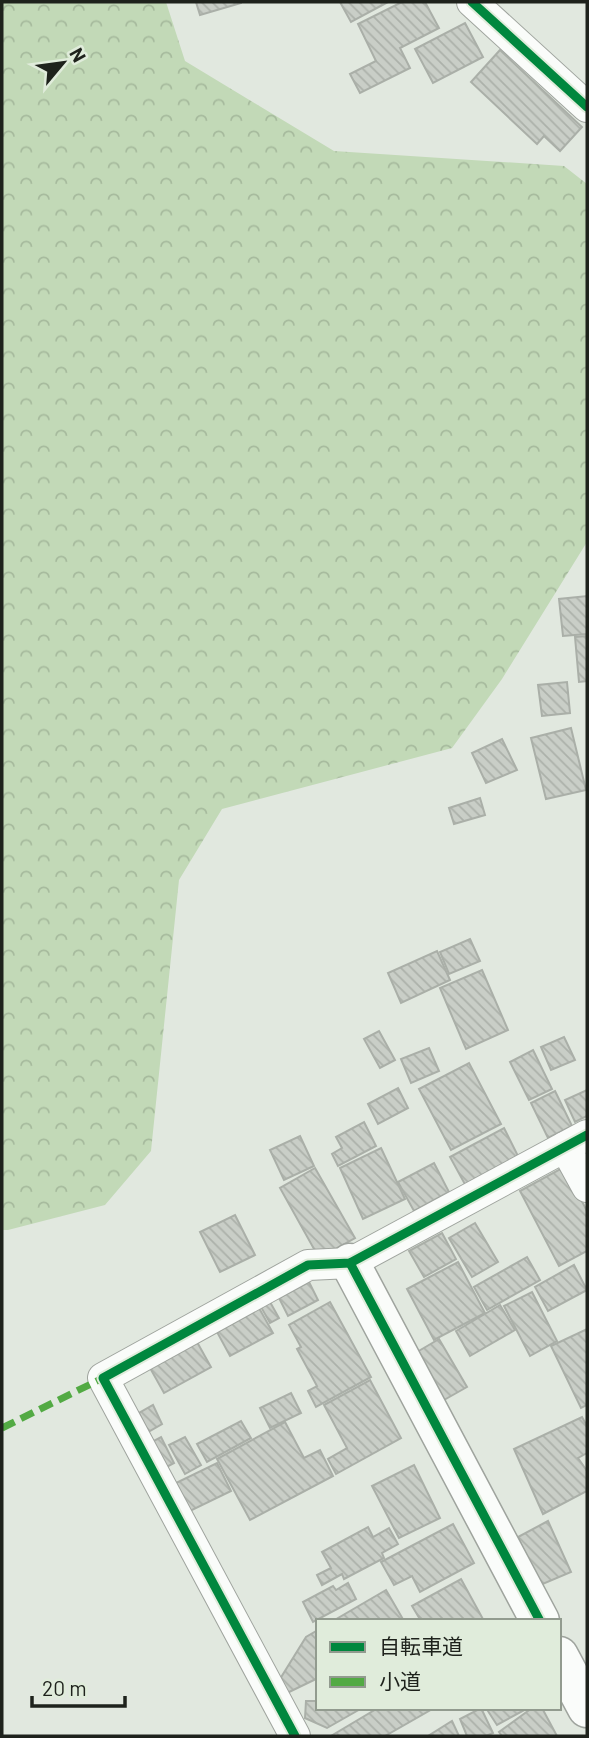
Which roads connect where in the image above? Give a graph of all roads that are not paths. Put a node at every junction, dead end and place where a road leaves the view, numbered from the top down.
1 (472, 2) edge
2 (587, 107) edge
3 (576, 1141) edge
4 (587, 1187) edge
5 (350, 1263) junction
6 (540, 1619) edge
7 (561, 1660) edge
8 (587, 1709) edge
9 (295, 1736) edge

1 - 2 street
3 - 4 street
3 - 5 street
5 - 6 street
5 - 9 street
7 - 8 street

